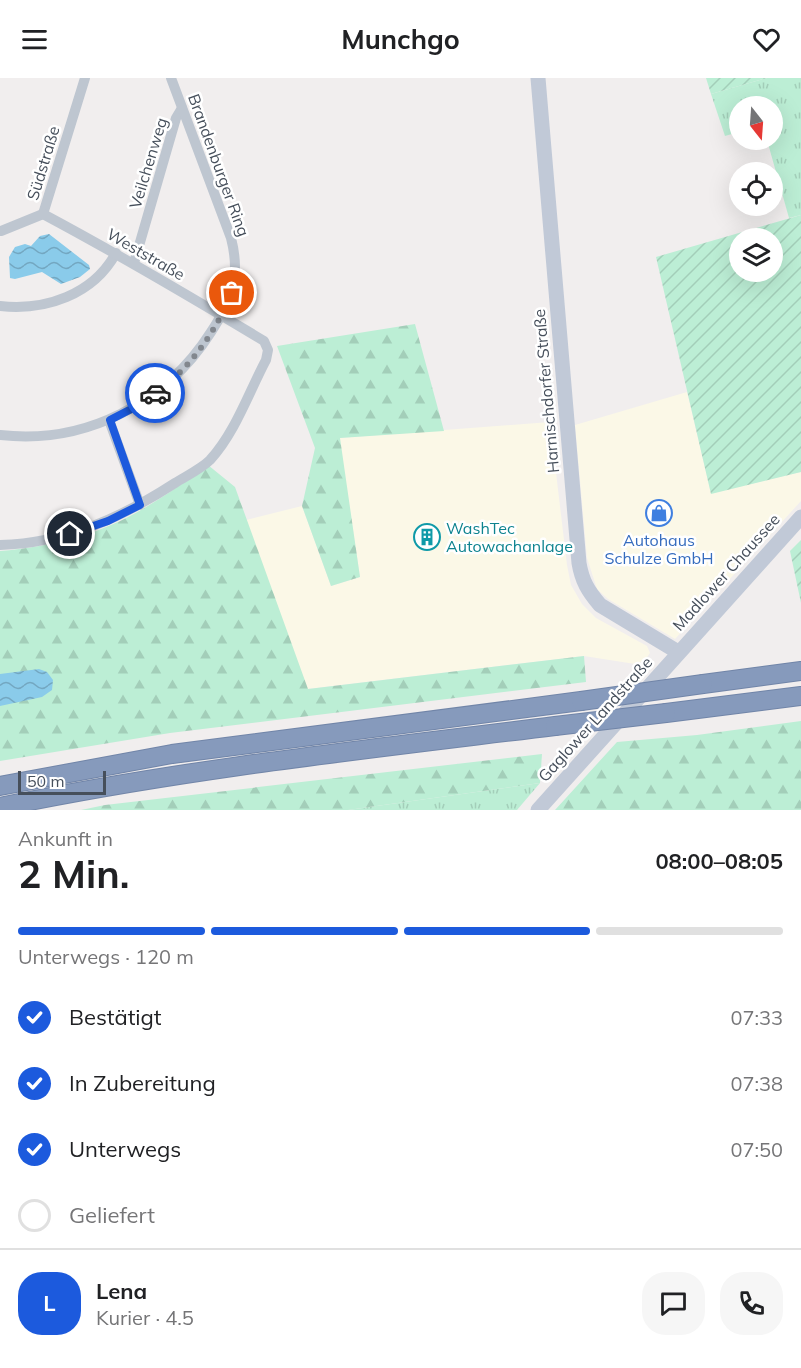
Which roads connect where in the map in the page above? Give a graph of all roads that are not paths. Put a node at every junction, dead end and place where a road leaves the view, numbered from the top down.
1 (85, 78) edge
2 (171, 78) edge
3 (538, 78) edge
4 (182, 108) junction
5 (43, 214) junction
6 (0, 232) edge
7 (116, 253) junction
8 (134, 263) junction
9 (0, 306) edge
10 (222, 316) junction
11 (110, 420) junction
12 (0, 435) edge
13 (140, 505) junction
14 (801, 517) edge
15 (0, 545) edge
16 (678, 652) junction
17 (801, 671) edge
18 (801, 696) edge
19 (0, 786) edge
20 (0, 807) edge
21 (538, 810) edge

1 - 5 street, Südstraße
2 - 4 street, Brandenburger Ring
3 - 16 street, Harnischdorfer Straße
4 - 8 street, Veilchenweg
4 - 10 street, Brandenburger Ring
5 - 6 street, Südstraße
5 - 7 street, Weststraße
7 - 8 street, Weststraße
7 - 9 street
8 - 10 street, Weststraße
10 - 11 street, Brandenburger Ring
10 - 13 street, Weststraße
11 - 12 street, Brandenburger Ring
11 - 13 street
13 - 15 street
14 - 16 street, Madlower Chaussee
16 - 21 street, Gaglower Landstraße
17 - 19 highway, bridge
18 - 20 highway, bridge

